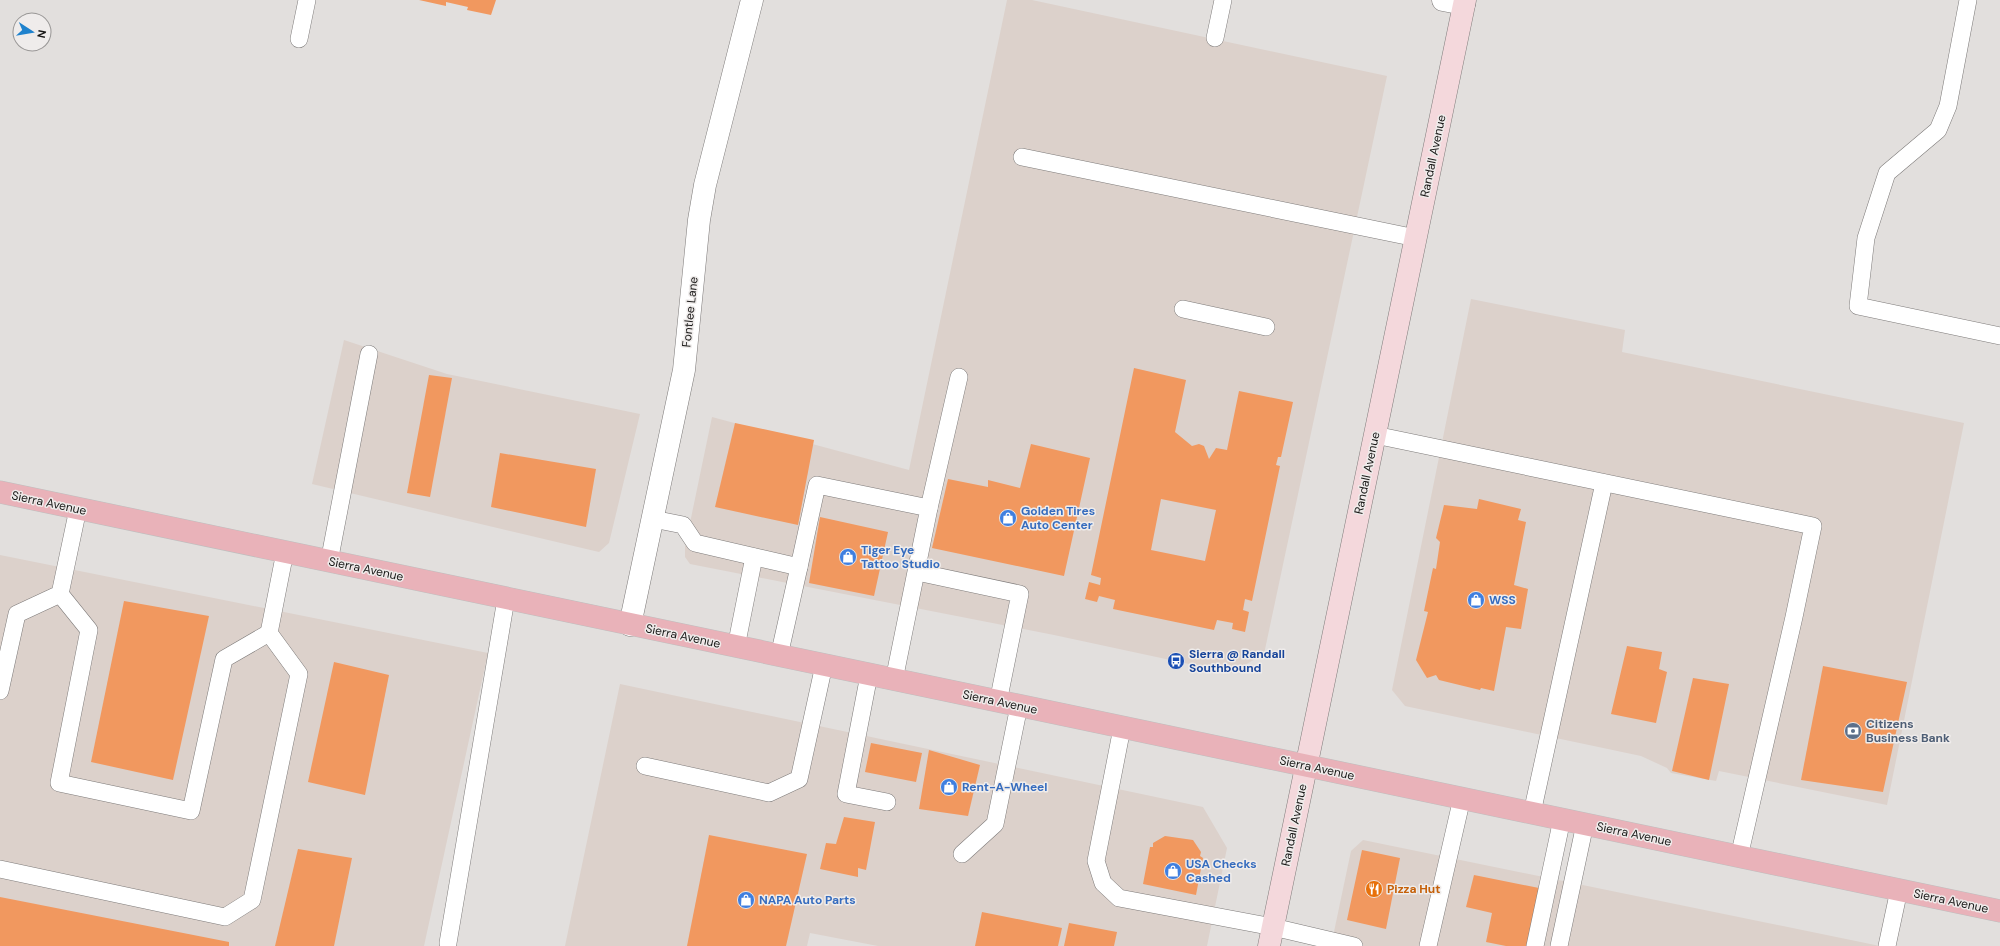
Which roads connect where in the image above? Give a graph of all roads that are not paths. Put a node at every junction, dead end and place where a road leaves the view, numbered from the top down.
1 (307, 0) edge
2 (752, 0) edge
3 (1223, 0) edge
4 (1443, 0) edge
5 (1968, 0) edge
6 (1465, 2) edge
7 (1215, 38) dead end
8 (299, 39) dead end
9 (1022, 157) dead end
10 (1416, 238) junction
11 (1183, 309) dead end
12 (1266, 327) dead end
13 (2000, 336) edge
14 (369, 354) dead end
15 (958, 377) dead end
16 (1375, 435) junction
17 (1604, 483) junction
18 (0, 492) edge
19 (929, 508) junction
20 (78, 509) junction
21 (653, 518) junction
22 (285, 552) junction
23 (754, 557) junction
24 (329, 562) junction
25 (799, 567) junction
26 (917, 572) junction
27 (60, 594) junction
28 (506, 599) junction
29 (630, 625) junction
30 (269, 632) junction
31 (736, 647) junction
32 (779, 656) junction
33 (824, 665) junction
34 (869, 675) junction
35 (894, 680) junction
36 (0, 691) edge
37 (1009, 704) junction
38 (1122, 728) junction
39 (645, 766) dead end
40 (1306, 766) junction
41 (1462, 798) junction
42 (887, 802) dead end
43 (1532, 813) junction
44 (1562, 819) junction
45 (1585, 824) junction
46 (962, 854) dead end
47 (1738, 856) junction
48 (0, 869) edge
49 (1899, 890) junction
50 (2000, 911) edge
51 (1271, 937) edge
52 (448, 944) dead end
53 (1354, 946) edge
54 (1428, 946) edge
55 (1535, 946) edge
56 (1559, 946) edge
57 (1887, 946) edge

1 - 8 lane
2 - 21 street, Fontlee Lane
3 - 7 lane
4 - 6 street
5 - 13 lane
6 - 10 street, Randall Avenue
9 - 10 lane
10 - 16 street, Randall Avenue
11 - 12 lane
14 - 24 lane
15 - 19 lane
16 - 17 lane
16 - 40 street, Randall Avenue
17 - 43 lane
17 - 47 lane
18 - 20 main road, Sierra Avenue
19 - 25 lane
19 - 26 lane
20 - 22 main road, Sierra Avenue
20 - 27 lane
21 - 23 lane
21 - 29 street, Fontlee Lane
22 - 24 main road, Sierra Avenue
22 - 30 lane
23 - 25 lane
23 - 31 lane
24 - 28 main road, Sierra Avenue
25 - 32 lane
26 - 35 lane
26 - 37 lane
27 - 30 lane
27 - 36 lane
28 - 29 main road, Sierra Avenue
28 - 52 lane
29 - 31 main road, Sierra Avenue
30 - 48 lane
31 - 32 main road, Sierra Avenue
32 - 33 main road, Sierra Avenue
33 - 34 main road, Sierra Avenue
33 - 39 lane
34 - 35 main road, Sierra Avenue
34 - 42 lane
35 - 37 main road, Sierra Avenue
37 - 38 main road, Sierra Avenue
37 - 46 lane
38 - 40 main road, Sierra Avenue
38 - 51 lane
40 - 41 main road, Sierra Avenue
40 - 51 street, Randall Avenue
41 - 43 main road, Sierra Avenue
41 - 54 lane
43 - 44 main road, Sierra Avenue
44 - 45 main road, Sierra Avenue
44 - 55 lane
45 - 47 main road, Sierra Avenue
45 - 56 lane
47 - 49 main road, Sierra Avenue
49 - 50 main road, Sierra Avenue
49 - 57 lane
51 - 53 lane

